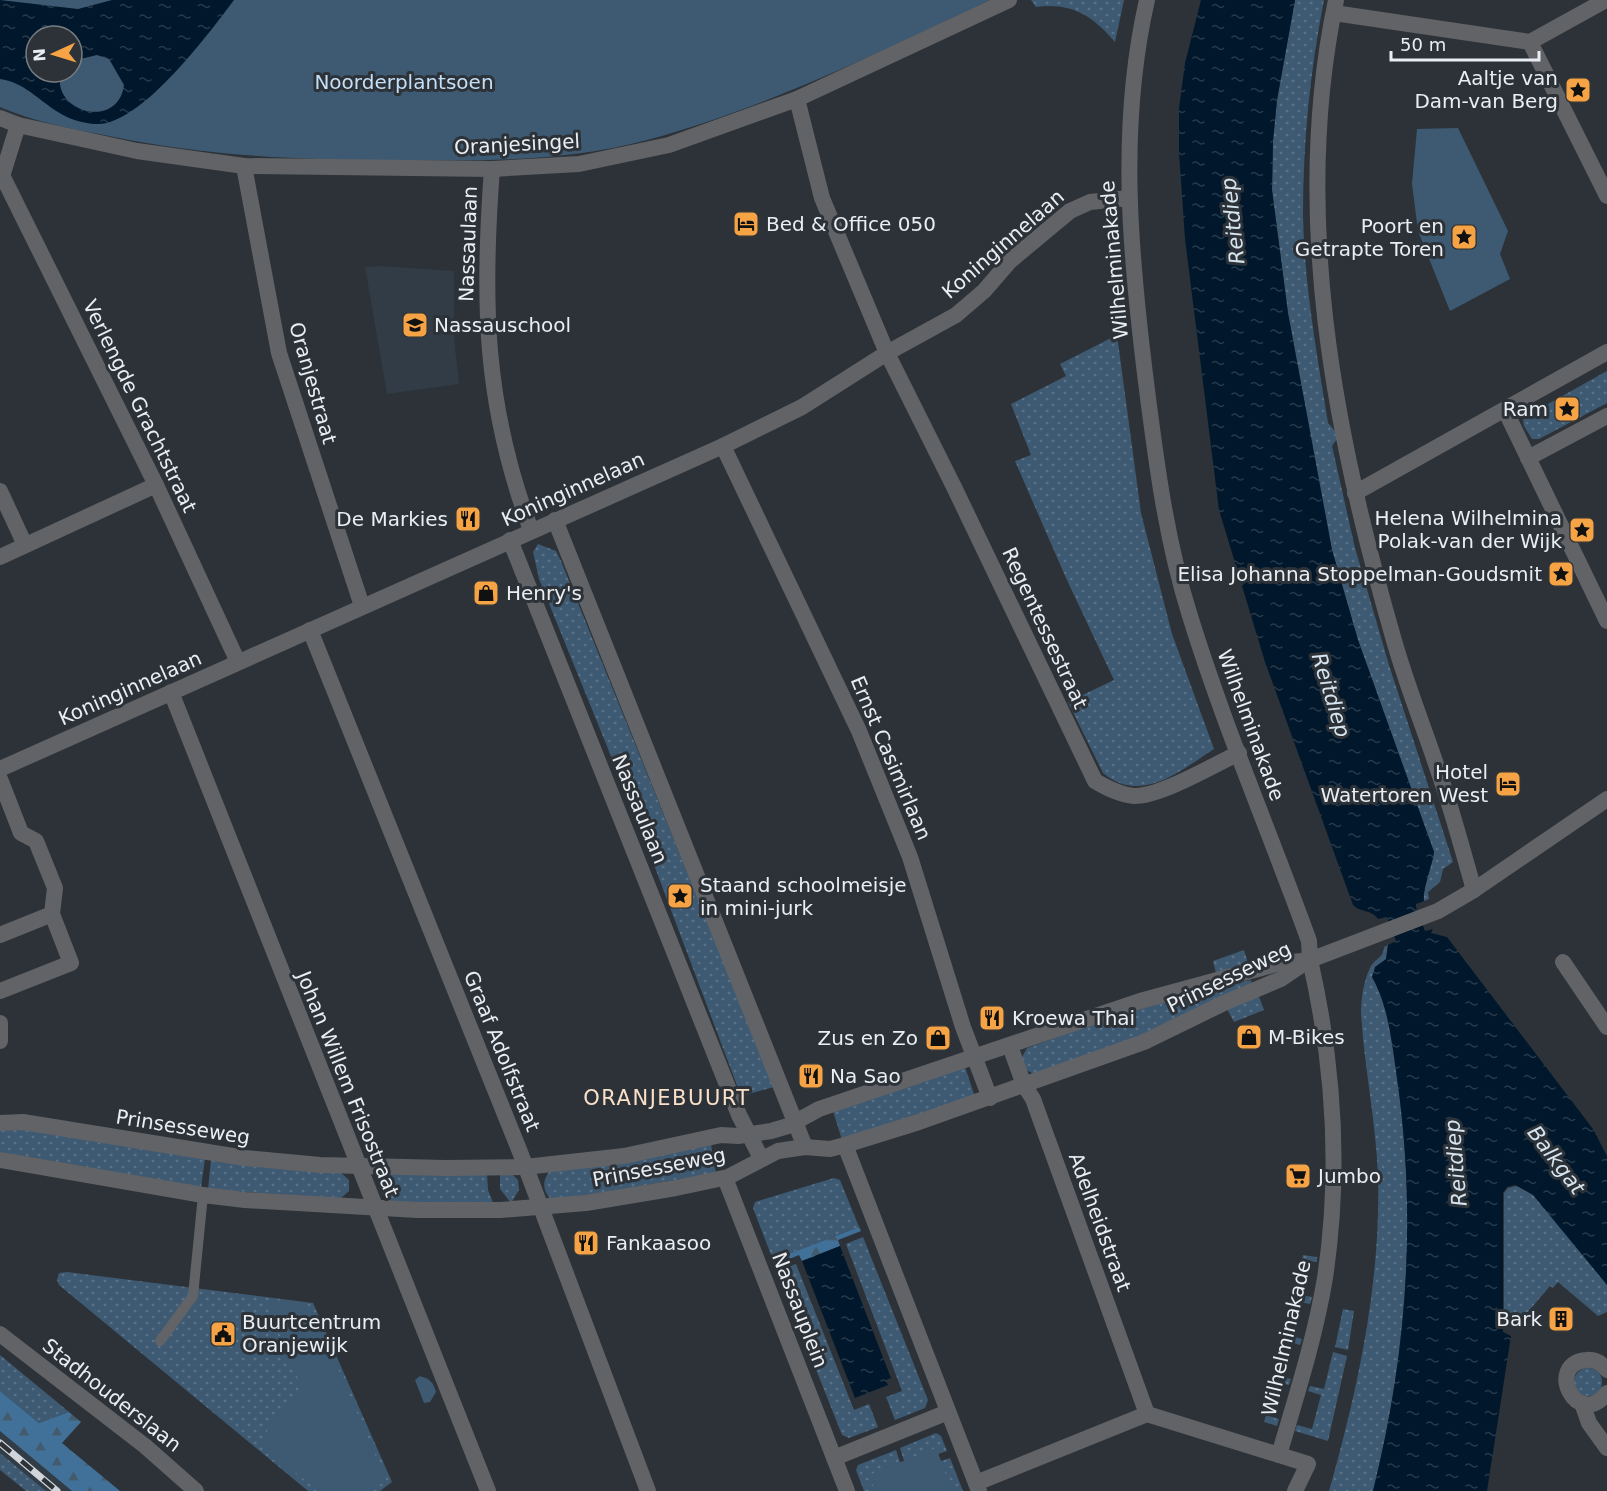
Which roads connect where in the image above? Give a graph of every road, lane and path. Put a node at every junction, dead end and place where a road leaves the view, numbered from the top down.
1 (1009, 0) edge
2 (1147, 0) edge
3 (1606, 0) edge
4 (1335, 7) edge
5 (1530, 42) junction
6 (797, 99) junction
7 (0, 118) edge
8 (18, 125) junction
9 (244, 166) junction
10 (492, 169) junction
11 (1, 173) edge
12 (1607, 196) edge
13 (1128, 198) junction
14 (1607, 352) edge
15 (887, 354) junction
16 (1505, 410) junction
17 (1607, 416) edge
18 (723, 446) junction
19 (1528, 459) junction
20 (156, 485) junction
21 (0, 491) edge
22 (1354, 493) junction
23 (555, 520) junction
24 (531, 530) junction
25 (510, 540) junction
26 (25, 545) junction
27 (0, 557) edge
28 (362, 606) junction
29 (1607, 621) edge
30 (309, 630) junction
31 (238, 662) junction
32 (171, 692) junction
33 (1239, 753) junction
34 (0, 769) edge
35 (0, 779) edge
36 (1607, 799) edge
37 (1474, 890) junction
38 (52, 914) junction
39 (0, 935) edge
40 (1310, 960) junction
41 (1563, 962) dead end
42 (0, 991) edge
43 (0, 1023) edge
44 (1607, 1027) edge
45 (0, 1041) edge
46 (1010, 1046) junction
47 (975, 1059) junction
48 (1024, 1086) junction
49 (990, 1098) junction
50 (796, 1122) junction
51 (0, 1123) edge
52 (749, 1135) junction
53 (845, 1145) junction
54 (805, 1147) junction
55 (761, 1158) junction
56 (0, 1160) edge
57 (358, 1166) junction
58 (525, 1167) junction
59 (725, 1178) junction
60 (203, 1195) junction
61 (375, 1207) junction
62 (541, 1207) junction
63 (0, 1334) edge
64 (160, 1341) dead end
65 (1607, 1370) edge
66 (1607, 1394) edge
67 (1582, 1403) junction
68 (948, 1412) junction
69 (1147, 1414) junction
70 (1607, 1448) edge
71 (1279, 1455) junction
72 (834, 1458) junction
73 (977, 1487) edge
74 (196, 1491) edge
75 (488, 1491) edge
76 (648, 1491) edge
77 (847, 1491) edge
78 (1295, 1491) edge

1 - 6 street, Oranjesingel
2 - 13 street, Wilhelminakade
3 - 5 street
4 - 5 street
4 - 22 street
5 - 12 street
6 - 10 street, Oranjesingel
6 - 15 street, Regentessestraat
7 - 8 street, Oranjesingel
8 - 9 street, Oranjesingel
8 - 11 street
9 - 10 street, Oranjesingel
9 - 28 street, Oranjestraat
10 - 24 street, Nassaulaan
11 - 20 street, Verlengde Grachtstraat
13 - 15 street, Koninginnelaan
13 - 33 street, Wilhelminakade
14 - 16 street
15 - 18 street, Koninginnelaan
15 - 33 street, Regentessestraat
16 - 19 street
16 - 22 street
17 - 19 street
18 - 23 street, Koninginnelaan
18 - 47 street, Ernst Casimirlaan
19 - 29 street
20 - 26 street
20 - 31 street, Verlengde Grachtstraat
21 - 26 street
22 - 37 street
23 - 24 street, Koninginnelaan
23 - 50 street, Nassaulaan
24 - 25 street, Koninginnelaan
25 - 28 street, Koninginnelaan
25 - 52 street, Nassaulaan
26 - 27 street
28 - 30 street, Koninginnelaan
30 - 31 street, Koninginnelaan
30 - 58 street, Graaf Adolfstraat
31 - 32 street, Koninginnelaan
32 - 34 street, Koninginnelaan
32 - 57 street, Johan Willem Frisostraat
33 - 40 street, Wilhelminakade
35 - 38 street
36 - 37 street
37 - 40 street
38 - 39 street
38 - 42 street
40 - 46 street, Prinsesseweg
40 - 48 street, Prinsesseweg
40 - 71 street, Wilhelminakade
41 - 44 street
43 - 45 street
46 - 47 street, Prinsesseweg
46 - 48 street, Adelheidstraat
47 - 49 street, Ernst Casimirlaan
47 - 50 street, Prinsesseweg
48 - 49 street, Prinsesseweg
48 - 69 street, Adelheidstraat
49 - 53 street, Prinsesseweg
50 - 52 street, Prinsesseweg
50 - 54 street, Nassaulaan
51 - 57 street, Prinsesseweg
52 - 55 street, Nassaulaan
52 - 58 street, Prinsesseweg
53 - 54 street, Prinsesseweg
53 - 68 street
54 - 55 street, Prinsesseweg
55 - 59 street, Prinsesseweg
56 - 60 street, Prinsesseweg
57 - 58 street, Prinsesseweg
57 - 61 street, Johan Willem Frisostraat
58 - 62 street, Graaf Adolfstraat
59 - 62 street, Prinsesseweg
59 - 72 street, Nassauplein
60 - 61 street, Prinsesseweg
60 - 64 lane
61 - 62 street, Prinsesseweg
61 - 75 street, Johan Willem Frisostraat
62 - 76 street, Graaf Adolfstraat
63 - 74 street, Stadhouderslaan
65 - 67 street
66 - 67 street
67 - 70 street
68 - 72 street
68 - 73 street
69 - 71 street
69 - 73 street
71 - 78 street
72 - 77 street, Nassauplein

